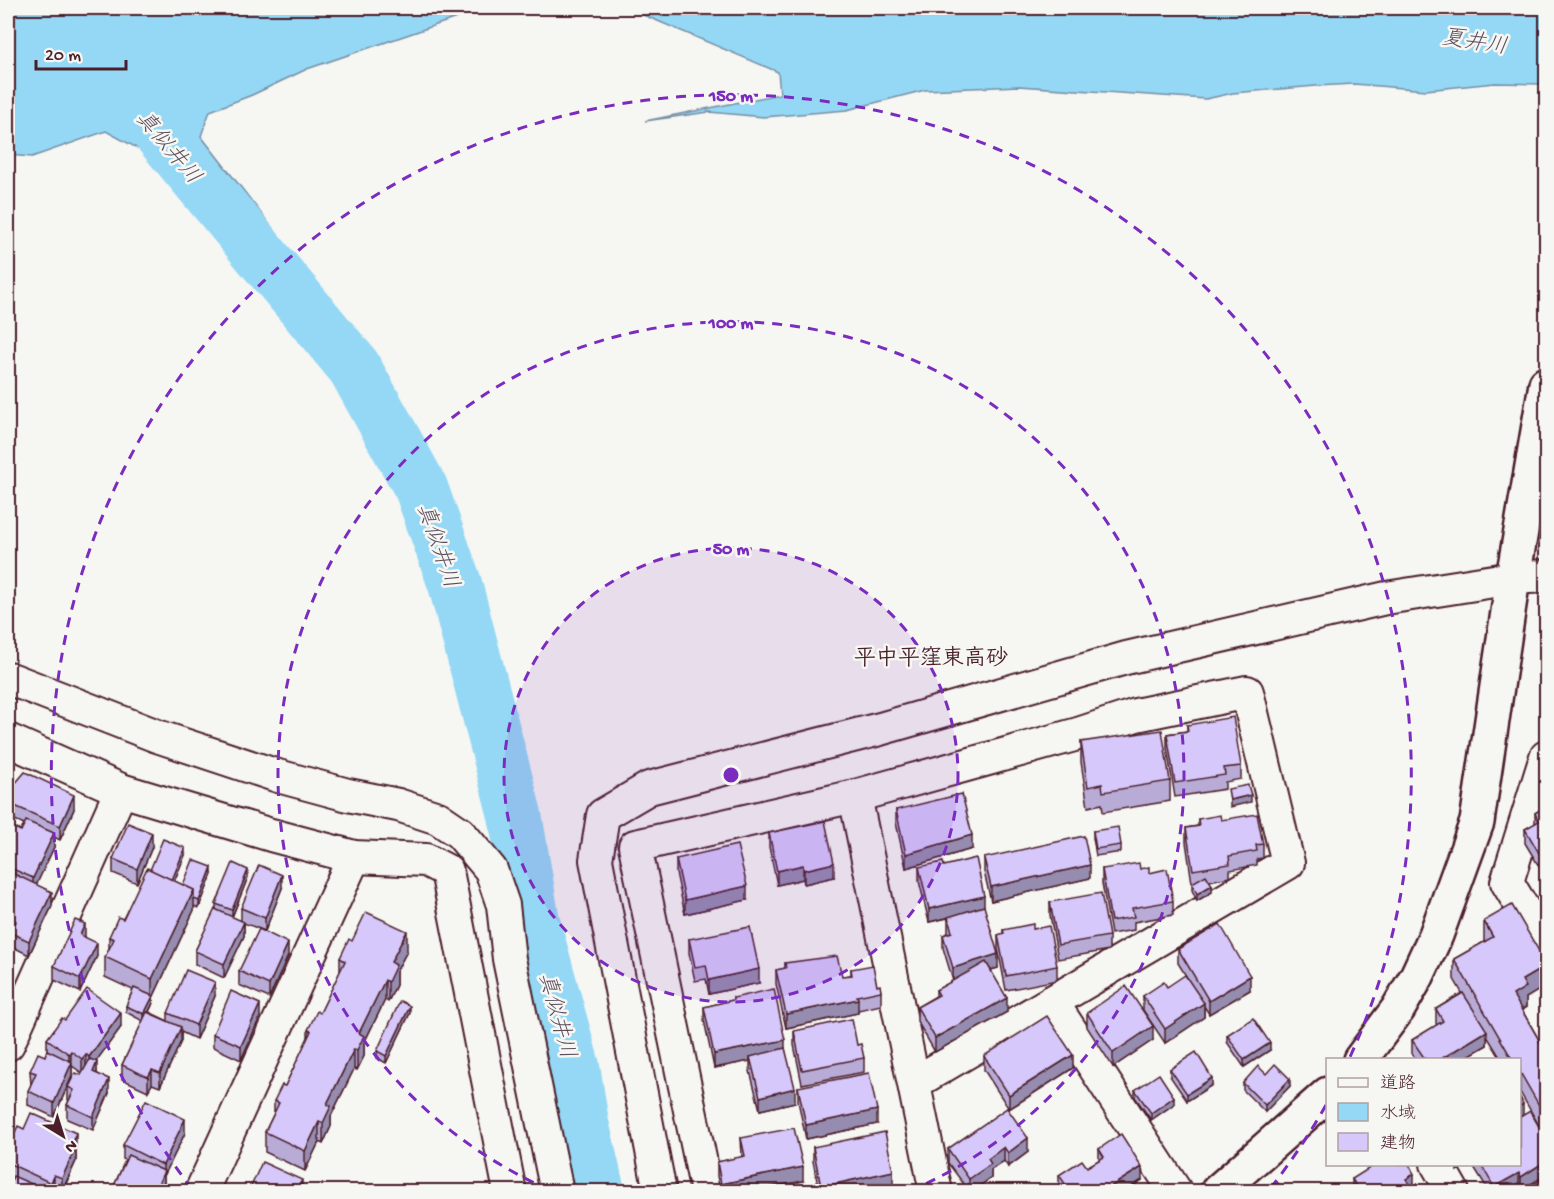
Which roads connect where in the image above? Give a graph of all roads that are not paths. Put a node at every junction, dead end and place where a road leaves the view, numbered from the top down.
1 (1546, 384) edge
2 (1515, 571) junction
3 (1546, 576) edge
4 (8, 678) edge
5 (8, 740) edge
6 (1546, 757) edge
7 (121, 790) junction
8 (855, 796) junction
9 (354, 857) junction
10 (1546, 947) edge
11 (1052, 1002) junction
12 (8, 1044) edge
13 (1369, 1056) edge
14 (916, 1082) junction
15 (1326, 1096) edge
16 (1438, 1166) edge
17 (201, 1191) edge
18 (510, 1191) edge
19 (557, 1191) edge
20 (660, 1191) edge
21 (707, 1191) edge
22 (936, 1191) edge
23 (1176, 1191) edge
24 (1217, 1191) edge
25 (1453, 1191) edge

1 - 2 street
2 - 3 street
2 - 13 street
2 - 20 street
4 - 19 street
5 - 7 street
6 - 10 street
7 - 9 street
7 - 12 street
8 - 11 street
8 - 14 street
8 - 21 street
9 - 17 street
9 - 18 street
11 - 14 street
11 - 23 street
14 - 22 street
15 - 24 street
16 - 25 street

